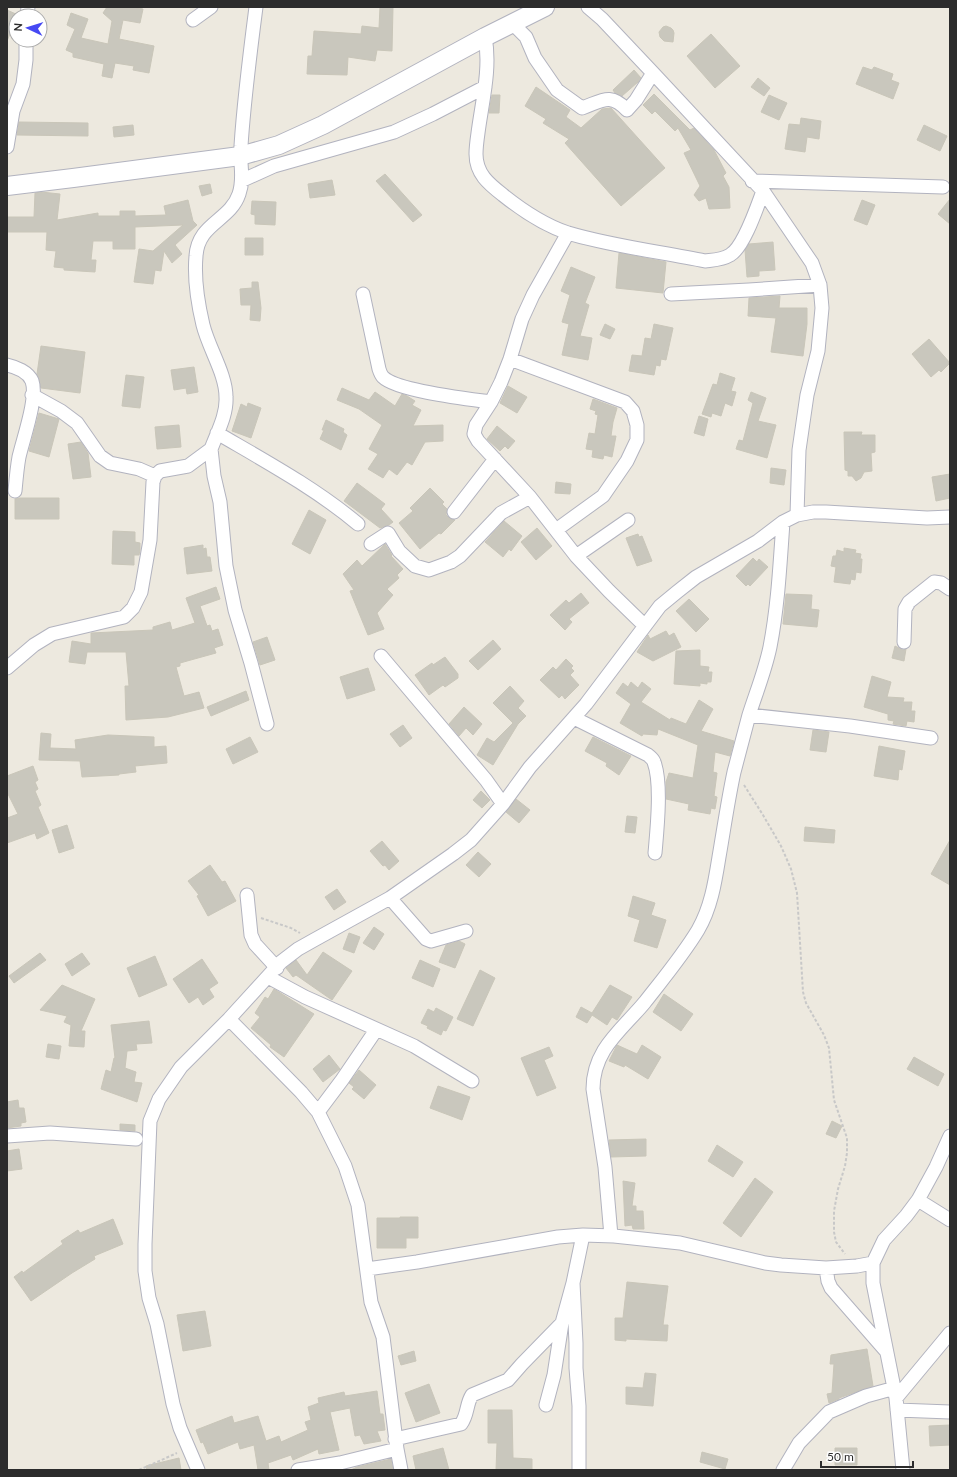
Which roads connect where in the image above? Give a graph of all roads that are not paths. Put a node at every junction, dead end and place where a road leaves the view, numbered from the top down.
1 (211, 7) edge
2 (256, 7) edge
3 (545, 7) edge
4 (588, 7) edge
5 (193, 20) dead end
6 (513, 24) junction
7 (485, 37) junction
8 (26, 48) edge
9 (654, 73) junction
10 (485, 87) junction
11 (7, 147) edge
12 (240, 156) junction
13 (243, 180) junction
14 (752, 181) junction
15 (7, 186) edge
16 (943, 187) dead end
17 (762, 191) junction
18 (568, 232) junction
19 (820, 285) junction
20 (363, 294) dead end
21 (670, 294) dead end
22 (510, 359) junction
23 (7, 365) edge
24 (32, 395) junction
25 (491, 402) junction
26 (218, 433) junction
27 (212, 449) junction
28 (495, 459) junction
29 (155, 476) junction
30 (15, 491) dead end
31 (530, 497) junction
32 (454, 512) dead end
33 (797, 515) junction
34 (950, 517) edge
35 (628, 520) dead end
36 (783, 522) junction
37 (358, 524) dead end
38 (556, 530) junction
39 (371, 544) dead end
40 (576, 556) junction
41 (950, 589) edge
42 (645, 626) junction
43 (904, 642) dead end
44 (381, 656) dead end
45 (7, 668) edge
46 (750, 715) junction
47 (574, 718) junction
48 (267, 724) dead end
49 (931, 738) dead end
50 (503, 804) junction
51 (655, 853) dead end
52 (247, 894) dead end
53 (390, 898) junction
54 (466, 931) dead end
55 (272, 972) junction
56 (229, 1019) junction
57 (376, 1030) junction
58 (472, 1080) dead end
59 (318, 1112) junction
60 (7, 1136) edge
61 (950, 1136) edge
62 (136, 1139) dead end
63 (918, 1200) junction
64 (950, 1220) edge
65 (583, 1235) junction
66 (610, 1236) junction
67 (873, 1263) junction
68 (826, 1268) junction
69 (367, 1269) junction
70 (572, 1283) junction
71 (562, 1323) junction
72 (950, 1333) edge
73 (886, 1352) junction
74 (896, 1399) junction
75 (546, 1405) dead end
76 (950, 1412) edge
77 (396, 1444) junction
78 (198, 1470) edge
79 (298, 1470) edge
80 (401, 1470) edge
81 (579, 1470) edge
82 (783, 1470) edge
83 (902, 1470) edge

1 - 5 street
2 - 12 street
3 - 6 street
4 - 9 street
6 - 7 street
6 - 9 street
7 - 10 street
7 - 12 street
8 - 11 street
9 - 14 street
10 - 13 street
10 - 18 street
12 - 13 street
12 - 15 street
13 - 26 street
14 - 16 street
14 - 17 street
17 - 18 street
17 - 19 street
18 - 22 street
19 - 21 street
19 - 33 street
20 - 25 street
22 - 25 street
22 - 38 street
23 - 24 street
24 - 29 street
24 - 30 street
25 - 28 street
26 - 27 street
26 - 37 street
27 - 29 street
27 - 48 street
28 - 31 street
28 - 32 street
29 - 45 street
31 - 38 street
31 - 39 street
33 - 34 street
33 - 36 street
35 - 40 street
36 - 42 street
36 - 46 street
38 - 40 street
40 - 42 street
41 - 43 street
42 - 47 street
44 - 50 street
46 - 49 street
46 - 66 street
47 - 50 street
47 - 51 street
50 - 53 street
52 - 55 street
53 - 54 street
53 - 55 street
55 - 56 street
55 - 57 street
56 - 59 street
56 - 78 street
57 - 58 street
57 - 59 street
59 - 69 street
60 - 62 street
61 - 63 street
63 - 64 street
63 - 67 street
65 - 66 street
65 - 69 street
65 - 70 street
66 - 68 street
67 - 68 street
67 - 73 street
68 - 73 street
69 - 77 street
70 - 71 street
70 - 81 street
71 - 75 street
71 - 77 street
72 - 74 street
73 - 74 street
74 - 76 street
74 - 82 street
74 - 83 street
77 - 79 street
77 - 80 street

